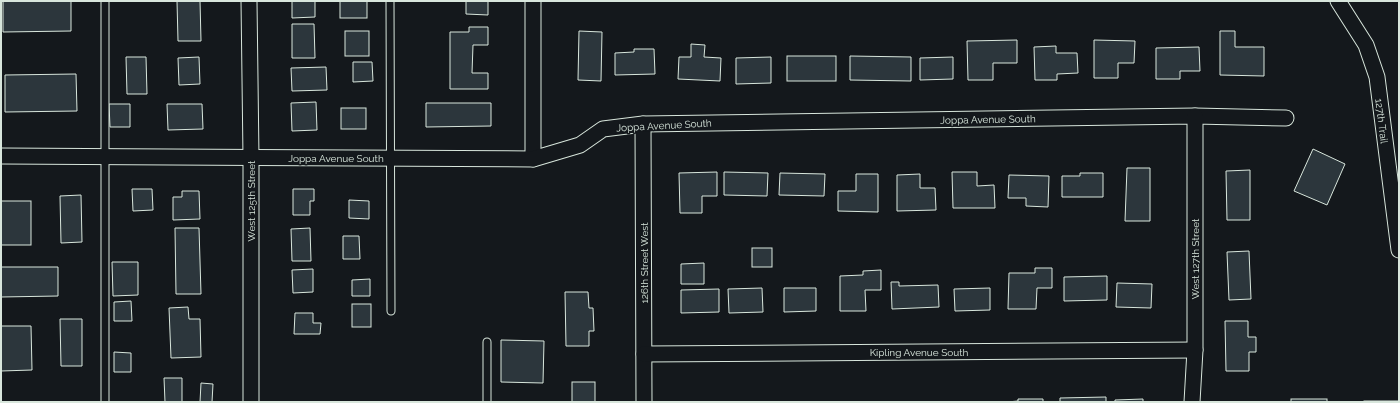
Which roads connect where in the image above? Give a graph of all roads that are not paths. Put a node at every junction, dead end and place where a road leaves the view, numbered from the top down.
1 (105, 1) edge
2 (249, 1) edge
3 (390, 1) edge
4 (533, 1) edge
5 (1338, 1) edge
6 (1195, 116) junction
7 (1286, 118) dead end
8 (643, 124) junction
9 (1, 156) edge
10 (104, 157) junction
11 (251, 158) junction
12 (391, 159) junction
13 (533, 159) junction
14 (1399, 250) edge
15 (391, 311) dead end
16 (487, 342) dead end
17 (1195, 350) junction
18 (644, 354) junction
19 (105, 402) edge
20 (251, 402) edge
21 (487, 402) edge
22 (644, 402) edge
23 (1192, 402) edge

1 - 10 lane
2 - 11 street, West 125th Street
3 - 12 lane
4 - 13 street
5 - 14 street, 127th Trail
6 - 7 street, Joppa Avenue South
6 - 8 street, Joppa Avenue South
6 - 17 street, West 127th Street
8 - 13 street, Joppa Avenue South
8 - 18 street, 126th Street West
9 - 10 street, Joppa Avenue South
10 - 11 street, Joppa Avenue South
10 - 19 lane
11 - 12 street, Joppa Avenue South
11 - 20 street, West 125th Street
12 - 13 street, Joppa Avenue South
12 - 15 lane
16 - 21 lane
17 - 18 street, Kipling Avenue South
17 - 23 street, West 127th Street
18 - 22 street, 126th Street West

